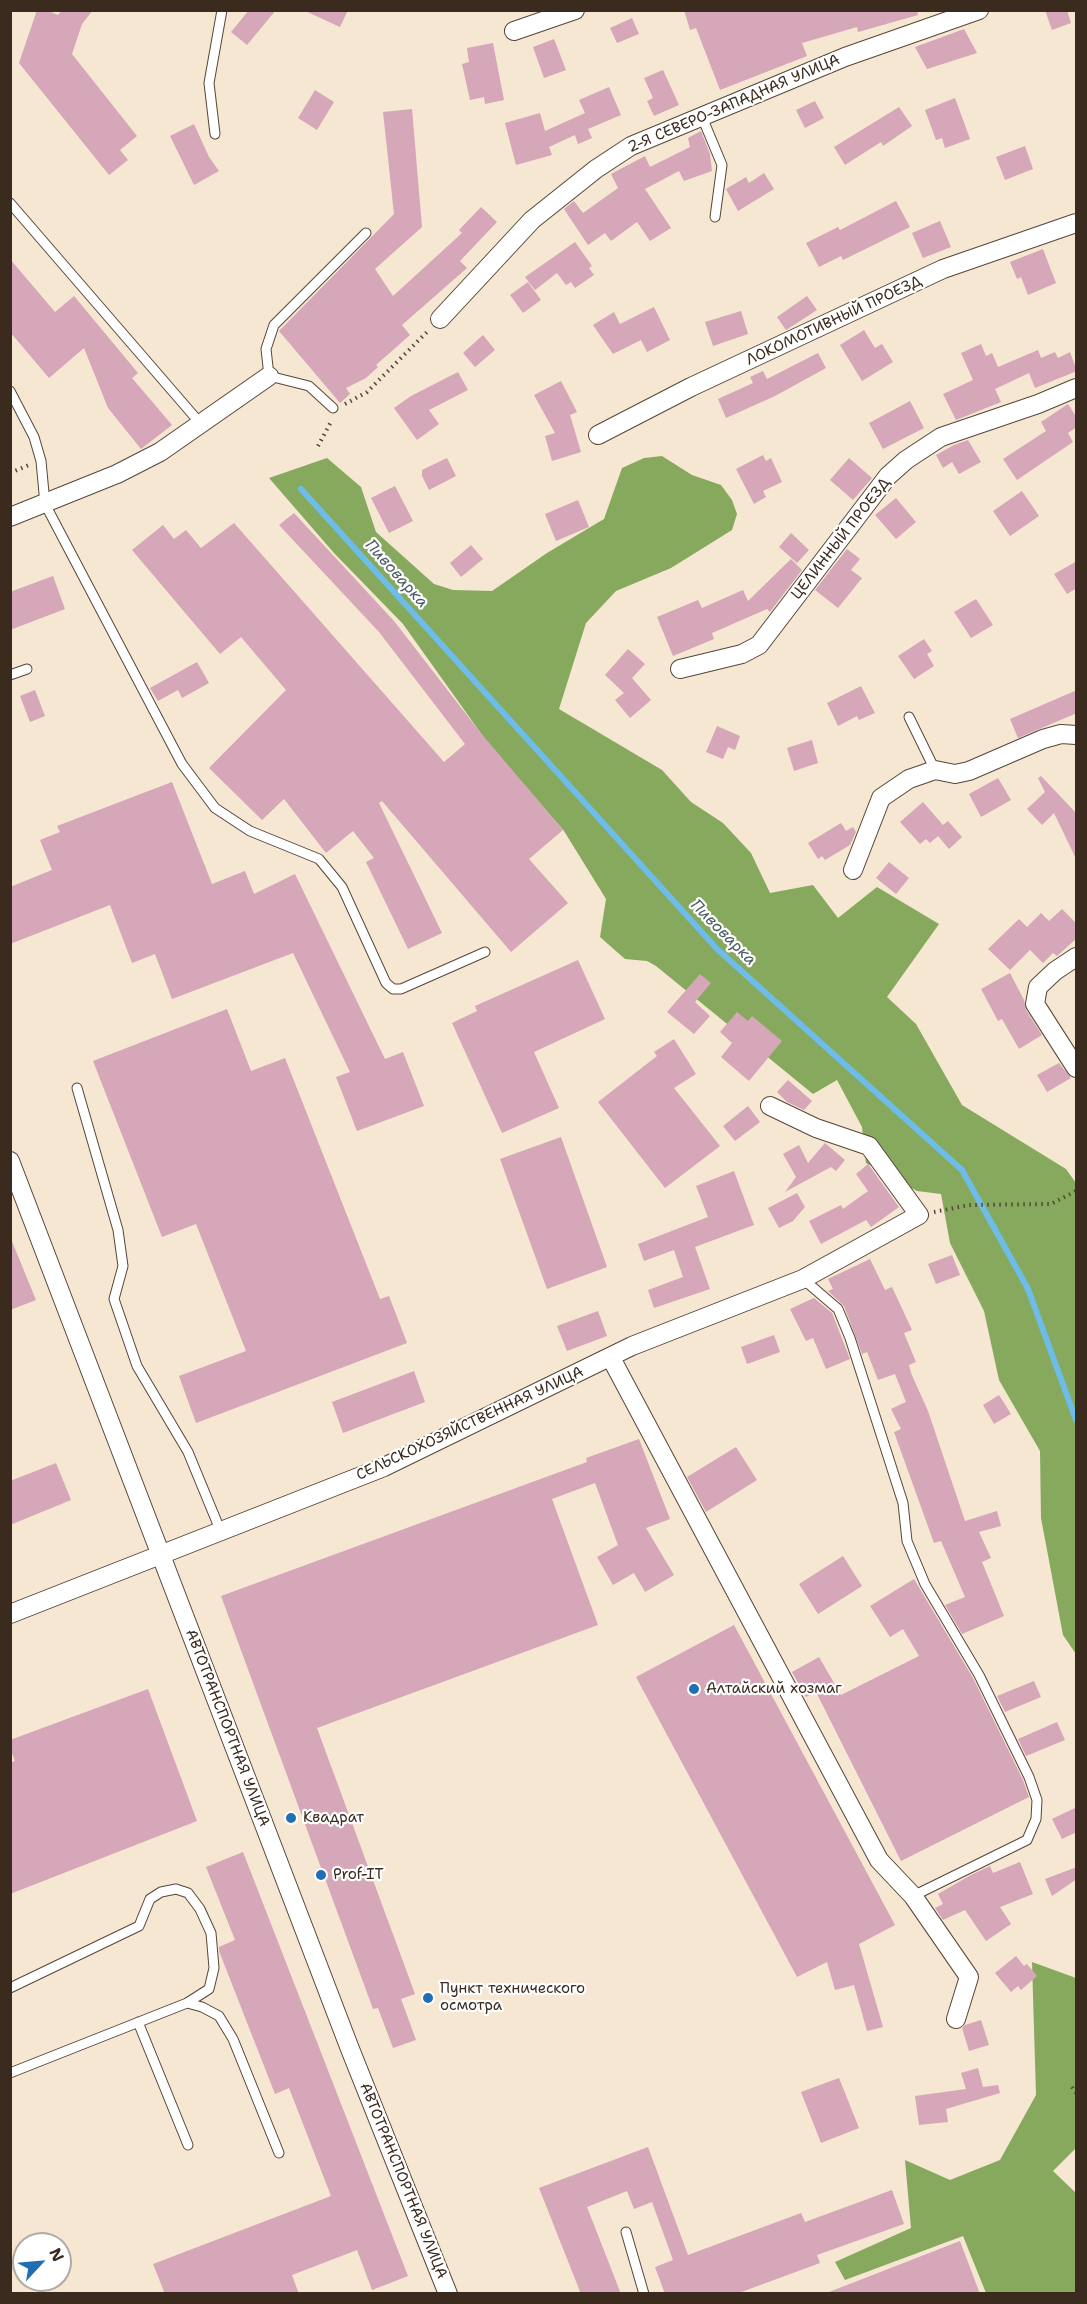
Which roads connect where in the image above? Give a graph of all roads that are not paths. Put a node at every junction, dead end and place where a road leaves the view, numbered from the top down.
1 (222, 10) edge
2 (575, 10) edge
3 (979, 10) edge
4 (513, 31) dead end
5 (702, 117) junction
6 (215, 134) dead end
7 (10, 203) edge
8 (714, 217) dead end
9 (1077, 223) edge
10 (366, 232) dead end
11 (440, 319) road end
12 (269, 376) junction
13 (1077, 388) edge
14 (10, 391) edge
15 (333, 408) road end
16 (200, 423) junction
17 (598, 435) dead end
18 (45, 504) junction
19 (10, 517) edge
20 (27, 669) dead end
21 (680, 669) dead end
22 (10, 675) edge
23 (909, 717) dead end
24 (1077, 735) edge
25 (935, 770) junction
26 (853, 870) dead end
27 (485, 952) dead end
28 (1077, 957) edge
29 (1076, 1068) edge
30 (77, 1088) dead end
31 (770, 1106) dead end
32 (10, 1161) edge
33 (803, 1279) junction
34 (611, 1358) junction
35 (221, 1532) junction
36 (161, 1555) junction
37 (10, 1614) edge
38 (913, 1896) junction
39 (10, 1988) edge
40 (187, 2003) junction
41 (957, 2019) dead end
42 (138, 2022) junction
43 (10, 2073) edge
44 (188, 2145) dead end
45 (279, 2153) dead end
46 (626, 2232) dead end
47 (448, 2294) edge
48 (644, 2294) edge

1 - 6 lane
2 - 4 street
3 - 5 street, 2-Я СЕВЕРО-ЗАПАДНАЯ УЛИЦА
5 - 8 lane
5 - 11 street, 2-Я СЕВЕРО-ЗАПАДНАЯ УЛИЦА
7 - 16 lane
9 - 17 street, ЛОКОМОТИВНЫЙ ПРОЕЗД
10 - 12 lane
12 - 15 lane
12 - 16 street
13 - 21 street, ЦЕЛИННЫЙ ПРОЕЗД
14 - 18 lane
16 - 18 street
18 - 19 street
18 - 27 lane
20 - 22 lane
23 - 25 lane
24 - 25 street
25 - 26 street
28 - 29 street
30 - 35 lane
31 - 33 street, СЕЛЬСКОХОЗЯЙСТВЕННАЯ УЛИЦА
32 - 36 street, АВТОТРАНСПОРТНАЯ УЛИЦА
33 - 34 street, СЕЛЬСКОХОЗЯЙСТВЕННАЯ УЛИЦА
33 - 38 lane
34 - 35 street, СЕЛЬСКОХОЗЯЙСТВЕННАЯ УЛИЦА
34 - 38 street
35 - 36 street, СЕЛЬСКОХОЗЯЙСТВЕННАЯ УЛИЦА
36 - 37 street, СЕЛЬСКОХОЗЯЙСТВЕННАЯ УЛИЦА
36 - 47 street, АВТОТРАНСПОРТНАЯ УЛИЦА
38 - 41 street
39 - 40 lane
40 - 42 lane
40 - 45 lane
42 - 43 lane
42 - 44 lane
46 - 48 lane

